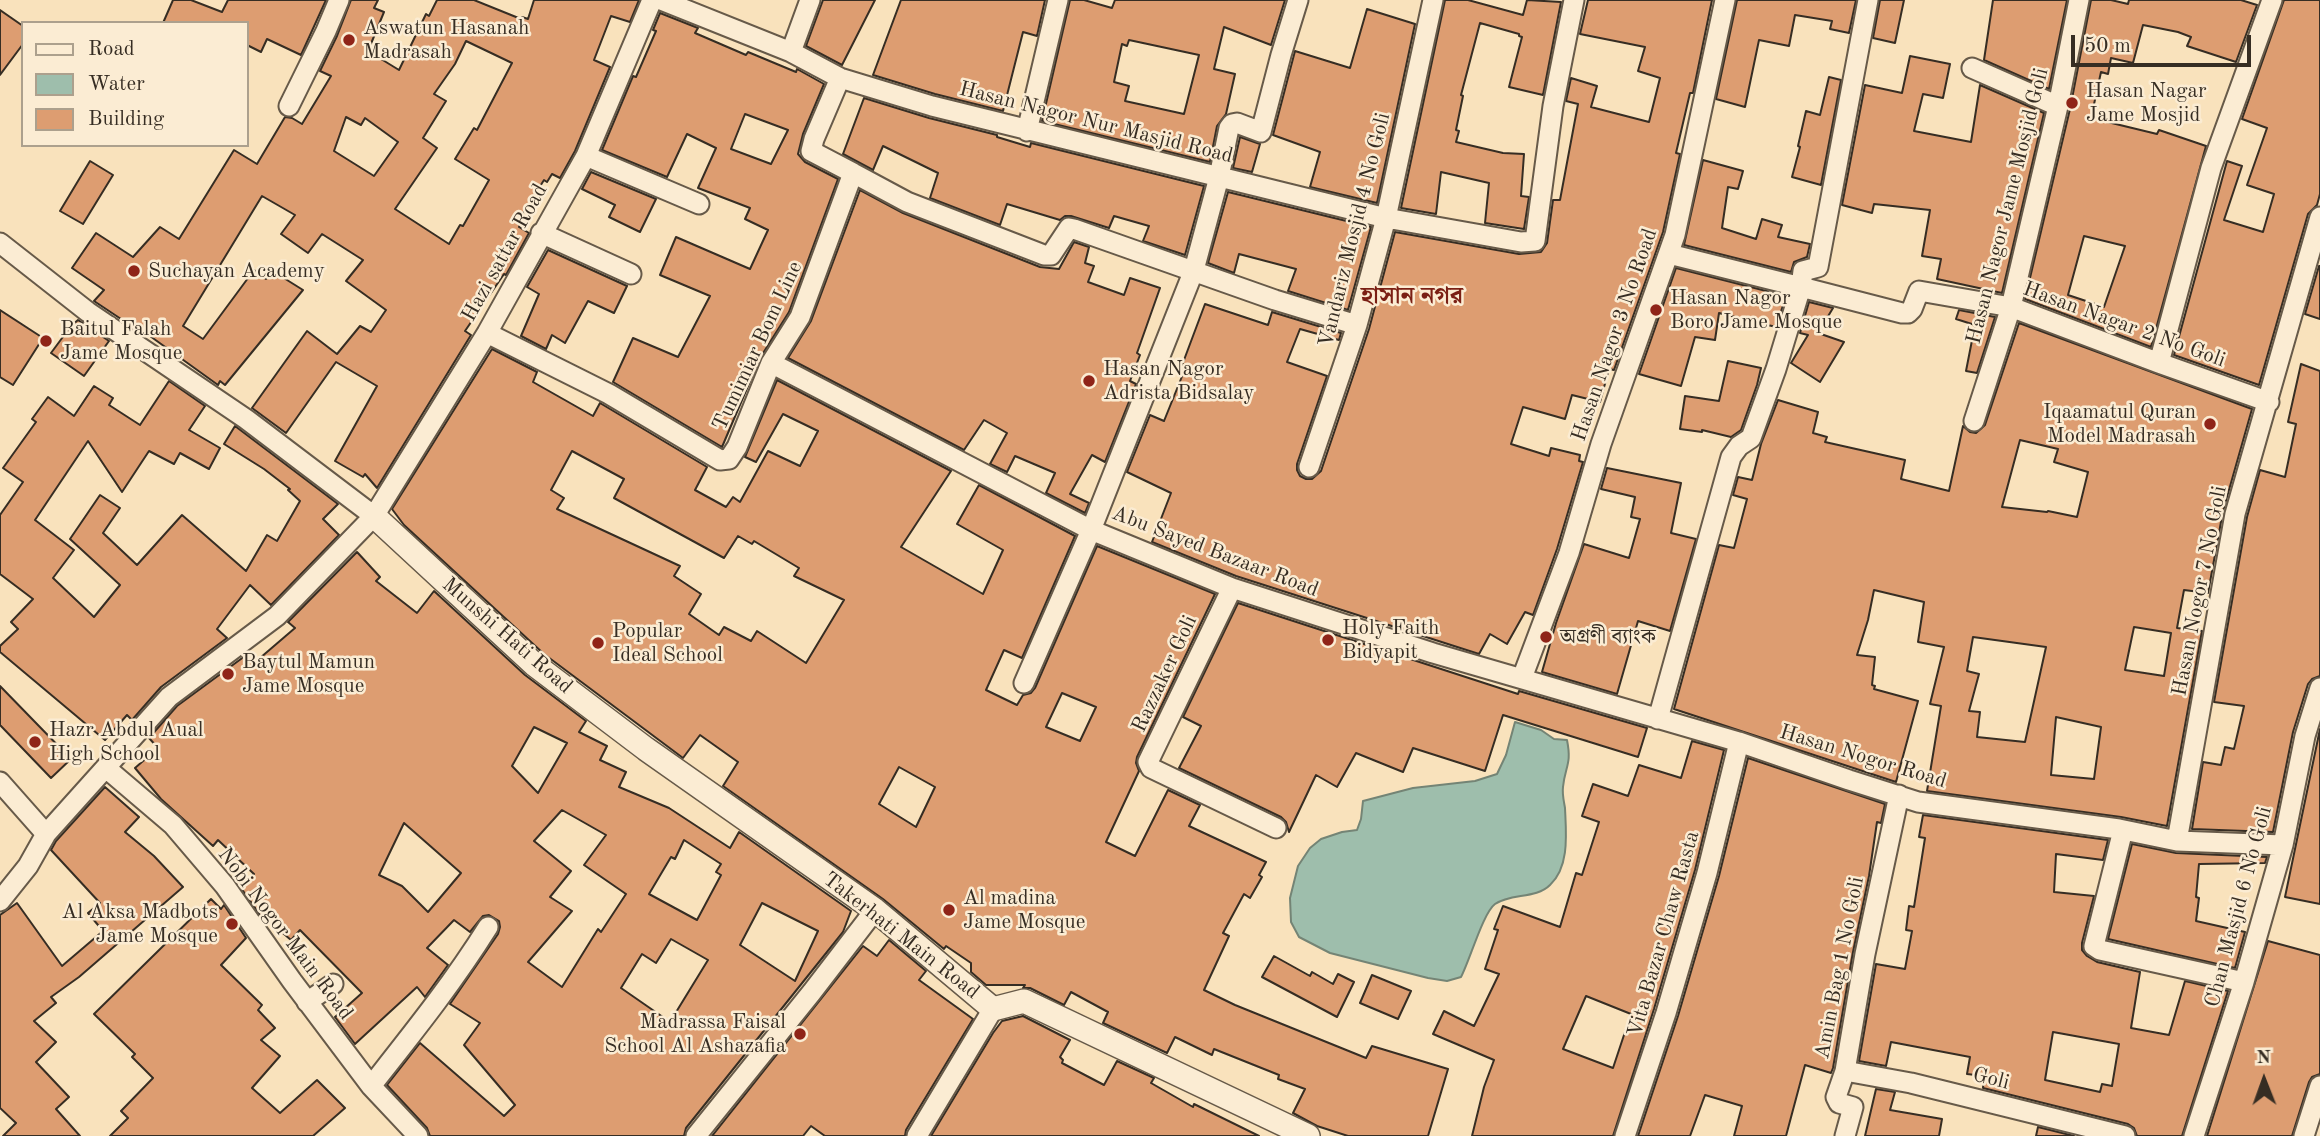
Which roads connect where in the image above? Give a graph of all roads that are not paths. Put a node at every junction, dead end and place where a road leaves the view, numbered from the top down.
1 (339, 0) edge
2 (652, 0) edge
3 (660, 0) edge
4 (810, 0) edge
5 (1058, 0) edge
6 (1298, 0) edge
7 (1433, 0) edge
8 (1574, 0) edge
9 (1725, 0) edge
10 (1868, 0) edge
11 (2080, 0) edge
12 (2272, 0) edge
13 (791, 52) junction
14 (1972, 68) dead end
15 (840, 78) junction
16 (289, 106) dead end
17 (2059, 106) junction
18 (1027, 131) junction
19 (586, 156) junction
20 (853, 173) junction
21 (1219, 177) junction
22 (699, 204) dead end
23 (1386, 218) junction
24 (2318, 224) edge
25 (541, 233) junction
26 (0, 243) edge
27 (1669, 254) junction
28 (1194, 270) junction
29 (631, 274) dead end
30 (1801, 286) junction
31 (2011, 307) junction
32 (1357, 325) junction
33 (488, 333) junction
34 (771, 363) junction
35 (2158, 363) junction
36 (2269, 402) junction
37 (1974, 421) dead end
38 (1309, 467) dead end
39 (374, 516) junction
40 (1091, 530) junction
41 (1232, 588) junction
42 (1522, 678) junction
43 (1024, 683) dead end
44 (2320, 688) edge
45 (1658, 719) junction
46 (2312, 738) edge
47 (1739, 742) junction
48 (646, 749) joint
49 (106, 768) junction
50 (0, 782) edge
51 (1899, 795) junction
52 (1276, 828) dead end
53 (2123, 830) junction
54 (46, 834) junction
55 (2177, 841) junction
56 (2283, 845) junction
57 (0, 901) edge
58 (875, 911) junction
59 (488, 927) dead end
60 (2244, 982) junction
61 (333, 984) dead end
62 (307, 1002) junction
63 (993, 1009) junction
64 (1845, 1071) junction
65 (371, 1086) junction
66 (2320, 1086) edge
67 (1298, 1131) edge
68 (418, 1136) edge
69 (696, 1136) edge
70 (917, 1136) edge
71 (1625, 1136) edge
72 (1845, 1136) edge
73 (2125, 1136) edge
74 (2194, 1136) edge
75 (2304, 1136) edge

1 - 16 street
2 - 19 street, Hazi sattar Road
3 - 13 street, Hasan Nagor Nur Masjid Road
4 - 13 street
5 - 18 street
6 - 21 street, Abu Sayed Bazaar Road
7 - 23 street, Vandariz Mosjid 4 No Goli
8 - 23 street, Hasan Nagor Nur Masjid Road
9 - 27 street, Hasan Nagor 3 No Road
10 - 30 street
11 - 17 street, Hasan Nagor Jame Mosjid Goli
12 - 35 street
13 - 15 street, Hasan Nagor Nur Masjid Road
14 - 17 street
15 - 18 street, Hasan Nagor Nur Masjid Road
15 - 20 street
17 - 31 street, Hasan Nagor Jame Mosjid Goli
18 - 21 street, Hasan Nagor Nur Masjid Road
19 - 22 street
19 - 25 street, Hazi sattar Road
20 - 28 street
20 - 34 street, Tumimiar Bom Line
21 - 23 street, Hasan Nagor Nur Masjid Road
21 - 28 street, Abu Sayed Bazaar Road
23 - 32 street, Vandariz Mosjid 4 No Goli
24 - 36 street, Hasan Nogor 7 No Goli
25 - 29 street
25 - 33 street, Hazi sattar Road
26 - 39 street
27 - 30 street
27 - 42 street, Hasan Nagor 3 No Road
28 - 32 street
28 - 40 street, Abu Sayed Bazaar Road
30 - 31 street, Hasan Nagar 2 No Goli
30 - 45 street
31 - 35 street, Hasan Nagar 2 No Goli
31 - 37 street, Hasan Nagor Jame Mosjid Goli
32 - 38 street, Vandariz Mosjid 4 No Goli
33 - 34 street, Tumimiar Bom Line
33 - 39 street, Hazi sattar Road
34 - 40 street
35 - 36 street, Hasan Nagar 2 No Goli
36 - 55 street, Hasan Nogor 7 No Goli
39 - 48 street, Munshi Hati Road
39 - 49 street, Hazi sattar Road
40 - 41 street, Abu Sayed Bazaar Road
40 - 43 street
41 - 42 street, Abu Sayed Bazaar Road
41 - 52 street, Razzaker Goli
42 - 45 street, Hasan Nogor Road
44 - 46 street, Chan Masjid 6 No Goli
45 - 47 street, Hasan Nogor Road
46 - 56 street, Chan Masjid 6 No Goli
47 - 51 street, Hasan Nogor Road
47 - 71 street, Vita Bazar Chaw Rasta
48 - 58 street, Takerhati Main Road
49 - 54 street, Hazi sattar Road
49 - 62 street, Nobi Nogor Main Road
50 - 54 street
51 - 53 street, Hasan Nogor Road
51 - 64 street, Amin Bag 1 No Goli
53 - 55 street, Hasan Nogor Road
53 - 60 street
54 - 57 street, Hazi sattar Road
55 - 56 street, Hasan Nogor Road
56 - 60 street, Chan Masjid 6 No Goli
58 - 63 street, Takerhati Main Road
58 - 69 street
59 - 65 street
60 - 74 street, Chan Masjid 6 No Goli
61 - 62 street
62 - 65 street, Nobi Nogor Main Road
63 - 67 street, Takerhati Main Road
63 - 70 street
64 - 72 street, Amin Bag 1 No Goli
64 - 73 street, Goli
65 - 68 street, Nobi Nogor Main Road
66 - 75 street

